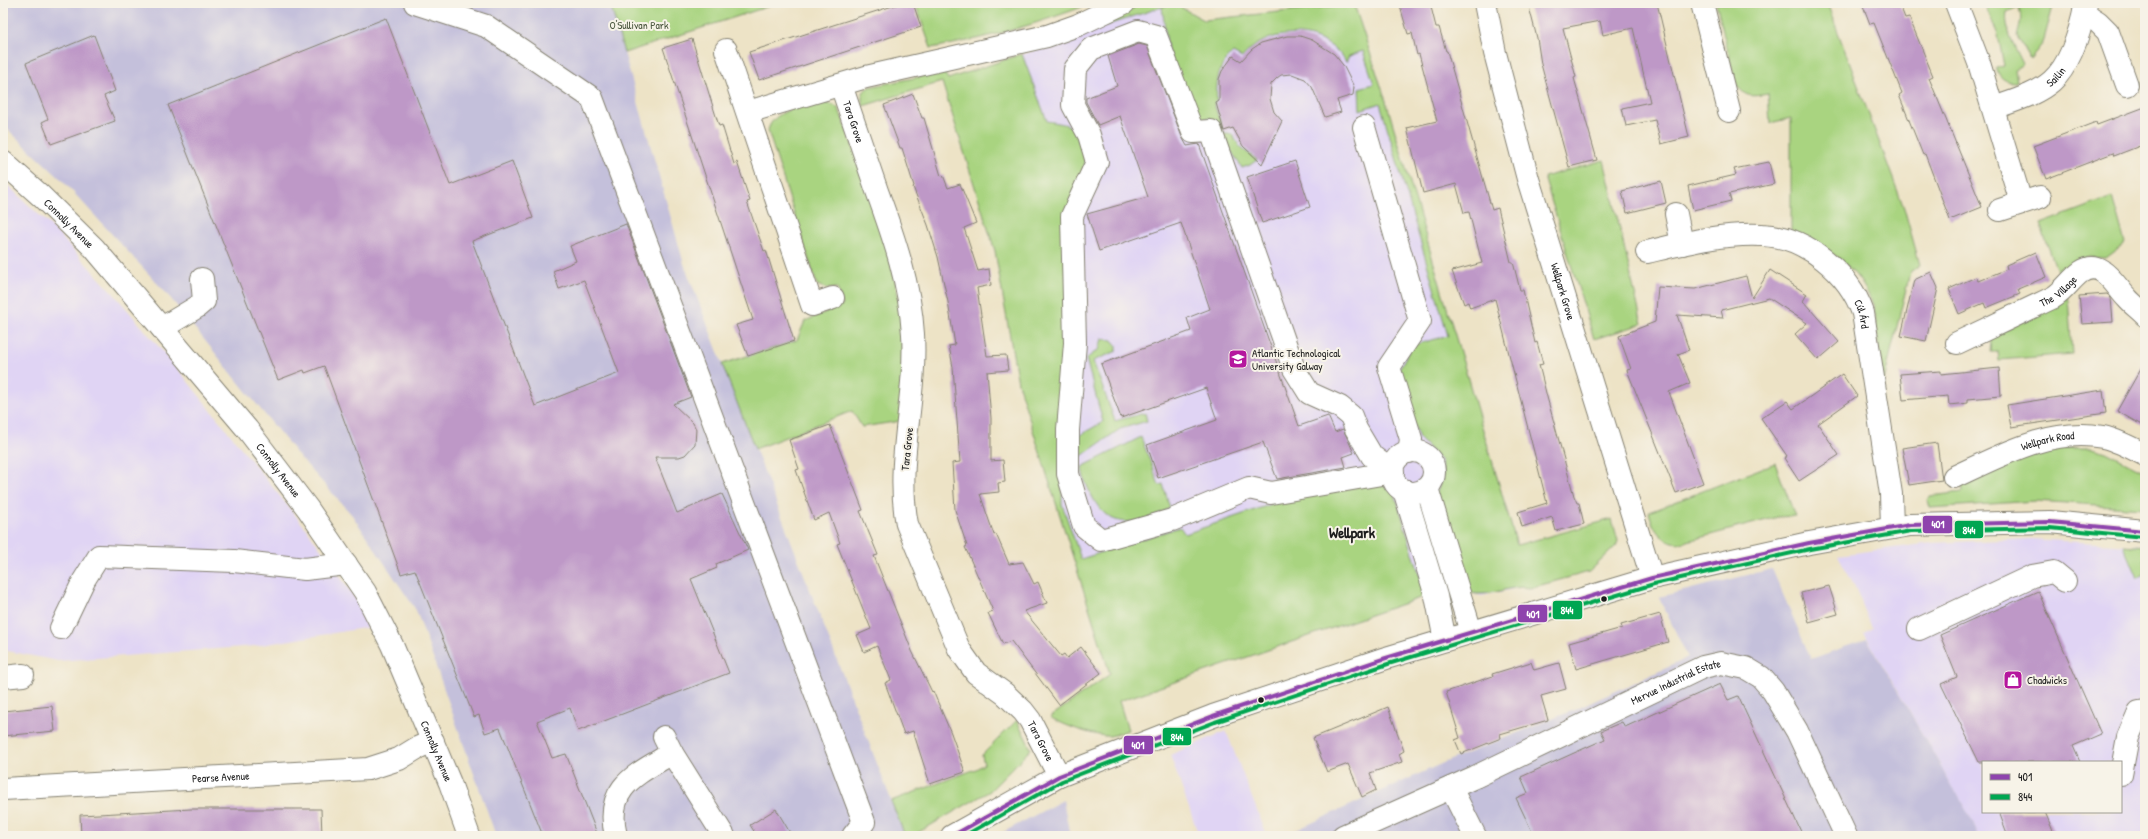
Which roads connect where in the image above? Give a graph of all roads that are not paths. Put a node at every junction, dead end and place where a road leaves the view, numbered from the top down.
1 (415, 3) edge
2 (1124, 3) edge
3 (1485, 3) edge
4 (1702, 3) edge
5 (1956, 3) edge
6 (2085, 8) edge
7 (726, 50) dead end
8 (841, 85) junction
9 (2127, 85) dead end
10 (1994, 108) junction
11 (1728, 111) dead end
12 (748, 112) junction
13 (1364, 127) dead end
14 (3, 162) edge
15 (2000, 210) dead end
16 (1676, 214) dead end
17 (1682, 244) junction
18 (1647, 252) dead end
19 (202, 279) dead end
20 (833, 298) dead end
21 (2145, 315) edge
22 (162, 328) junction
23 (1957, 343) dead end
24 (1409, 452) junction
25 (2145, 455) edge
26 (1393, 472) junction
27 (1954, 477) dead end
28 (1427, 488) junction
29 (1404, 490) junction
30 (1892, 528) junction
31 (2145, 530) edge
32 (346, 564) junction
33 (1652, 578) junction
34 (2065, 581) dead end
35 (61, 628) dead end
36 (1919, 629) dead end
37 (1471, 632) junction
38 (1445, 640) junction
39 (2145, 711) edge
40 (433, 741) junction
41 (2122, 769) edge
42 (1059, 776) junction
43 (1451, 788) junction
44 (3, 790) edge
45 (468, 836) edge
46 (616, 836) edge
47 (723, 836) edge
48 (853, 836) edge
49 (952, 836) edge
50 (1343, 836) edge
51 (1475, 836) edge
52 (1846, 836) edge

1 - 48 street
2 - 8 street
3 - 33 street, Wellpark Grove
4 - 11 street
5 - 10 street
6 - 9 street, Sailin
6 - 10 street, Sailin
7 - 12 street
8 - 12 street
8 - 42 street, Tara Grove
10 - 15 street
12 - 20 street
13 - 24 street
14 - 22 street, Connolly Avenue
16 - 17 street
17 - 18 street, Cúl Árd
17 - 30 street, Cúl Árd
19 - 22 street
21 - 23 street, The Village
22 - 32 street, Connolly Avenue
24 - 26 street
24 - 28 street
25 - 27 street, Wellpark Road
26 - 26 street
26 - 29 street
28 - 29 street
28 - 37 street
29 - 38 street
30 - 31 street
30 - 33 street
32 - 35 street
32 - 40 street, Connolly Avenue
33 - 37 street
34 - 36 street
37 - 38 street
38 - 42 street
39 - 41 street
40 - 44 street, Pearse Avenue
40 - 45 street, Connolly Avenue
42 - 49 street
43 - 50 street, Mervue Industrial Estate
43 - 51 street
43 - 52 street, Mervue Industrial Estate
46 - 47 street

